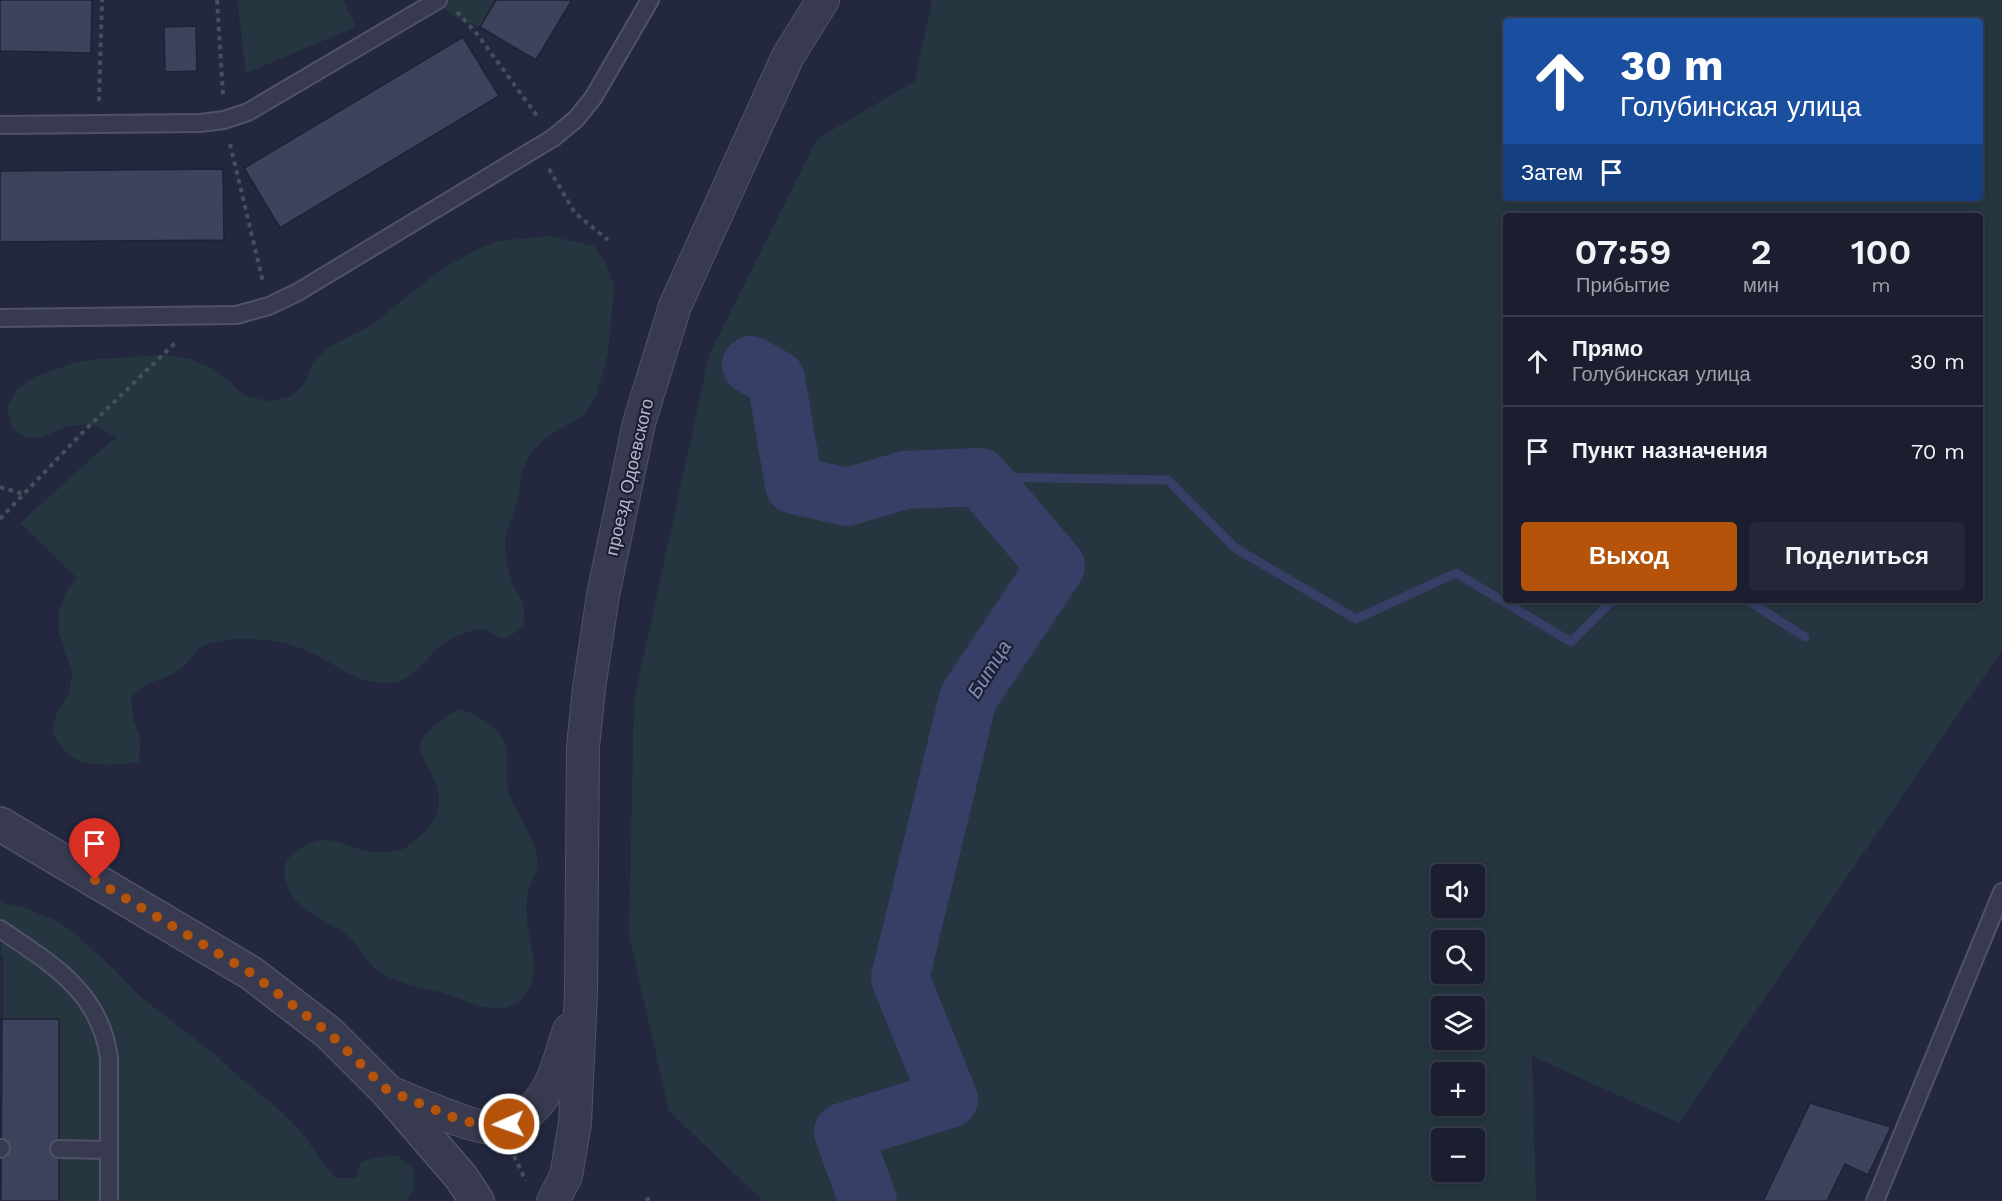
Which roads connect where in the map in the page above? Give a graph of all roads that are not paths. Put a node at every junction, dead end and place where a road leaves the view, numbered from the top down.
1 (438, 0) edge
2 (650, 0) edge
3 (823, 0) edge
4 (0, 125) edge
5 (0, 318) edge
6 (0, 824) edge
7 (2002, 892) edge
8 (0, 929) edge
9 (581, 992) junction
10 (387, 1090) junction
11 (59, 1149) dead end
12 (109, 1150) junction
13 (109, 1201) edge
14 (477, 1201) edge
15 (553, 1201) edge
16 (1875, 1201) edge

1 - 4 lane
2 - 5 lane
3 - 9 street, проезд Одоевского
6 - 10 street
7 - 16 lane
8 - 12 lane
9 - 10 street, проезд Одоевского
9 - 15 street, проезд Одоевского
10 - 14 street
11 - 12 lane
12 - 13 lane

